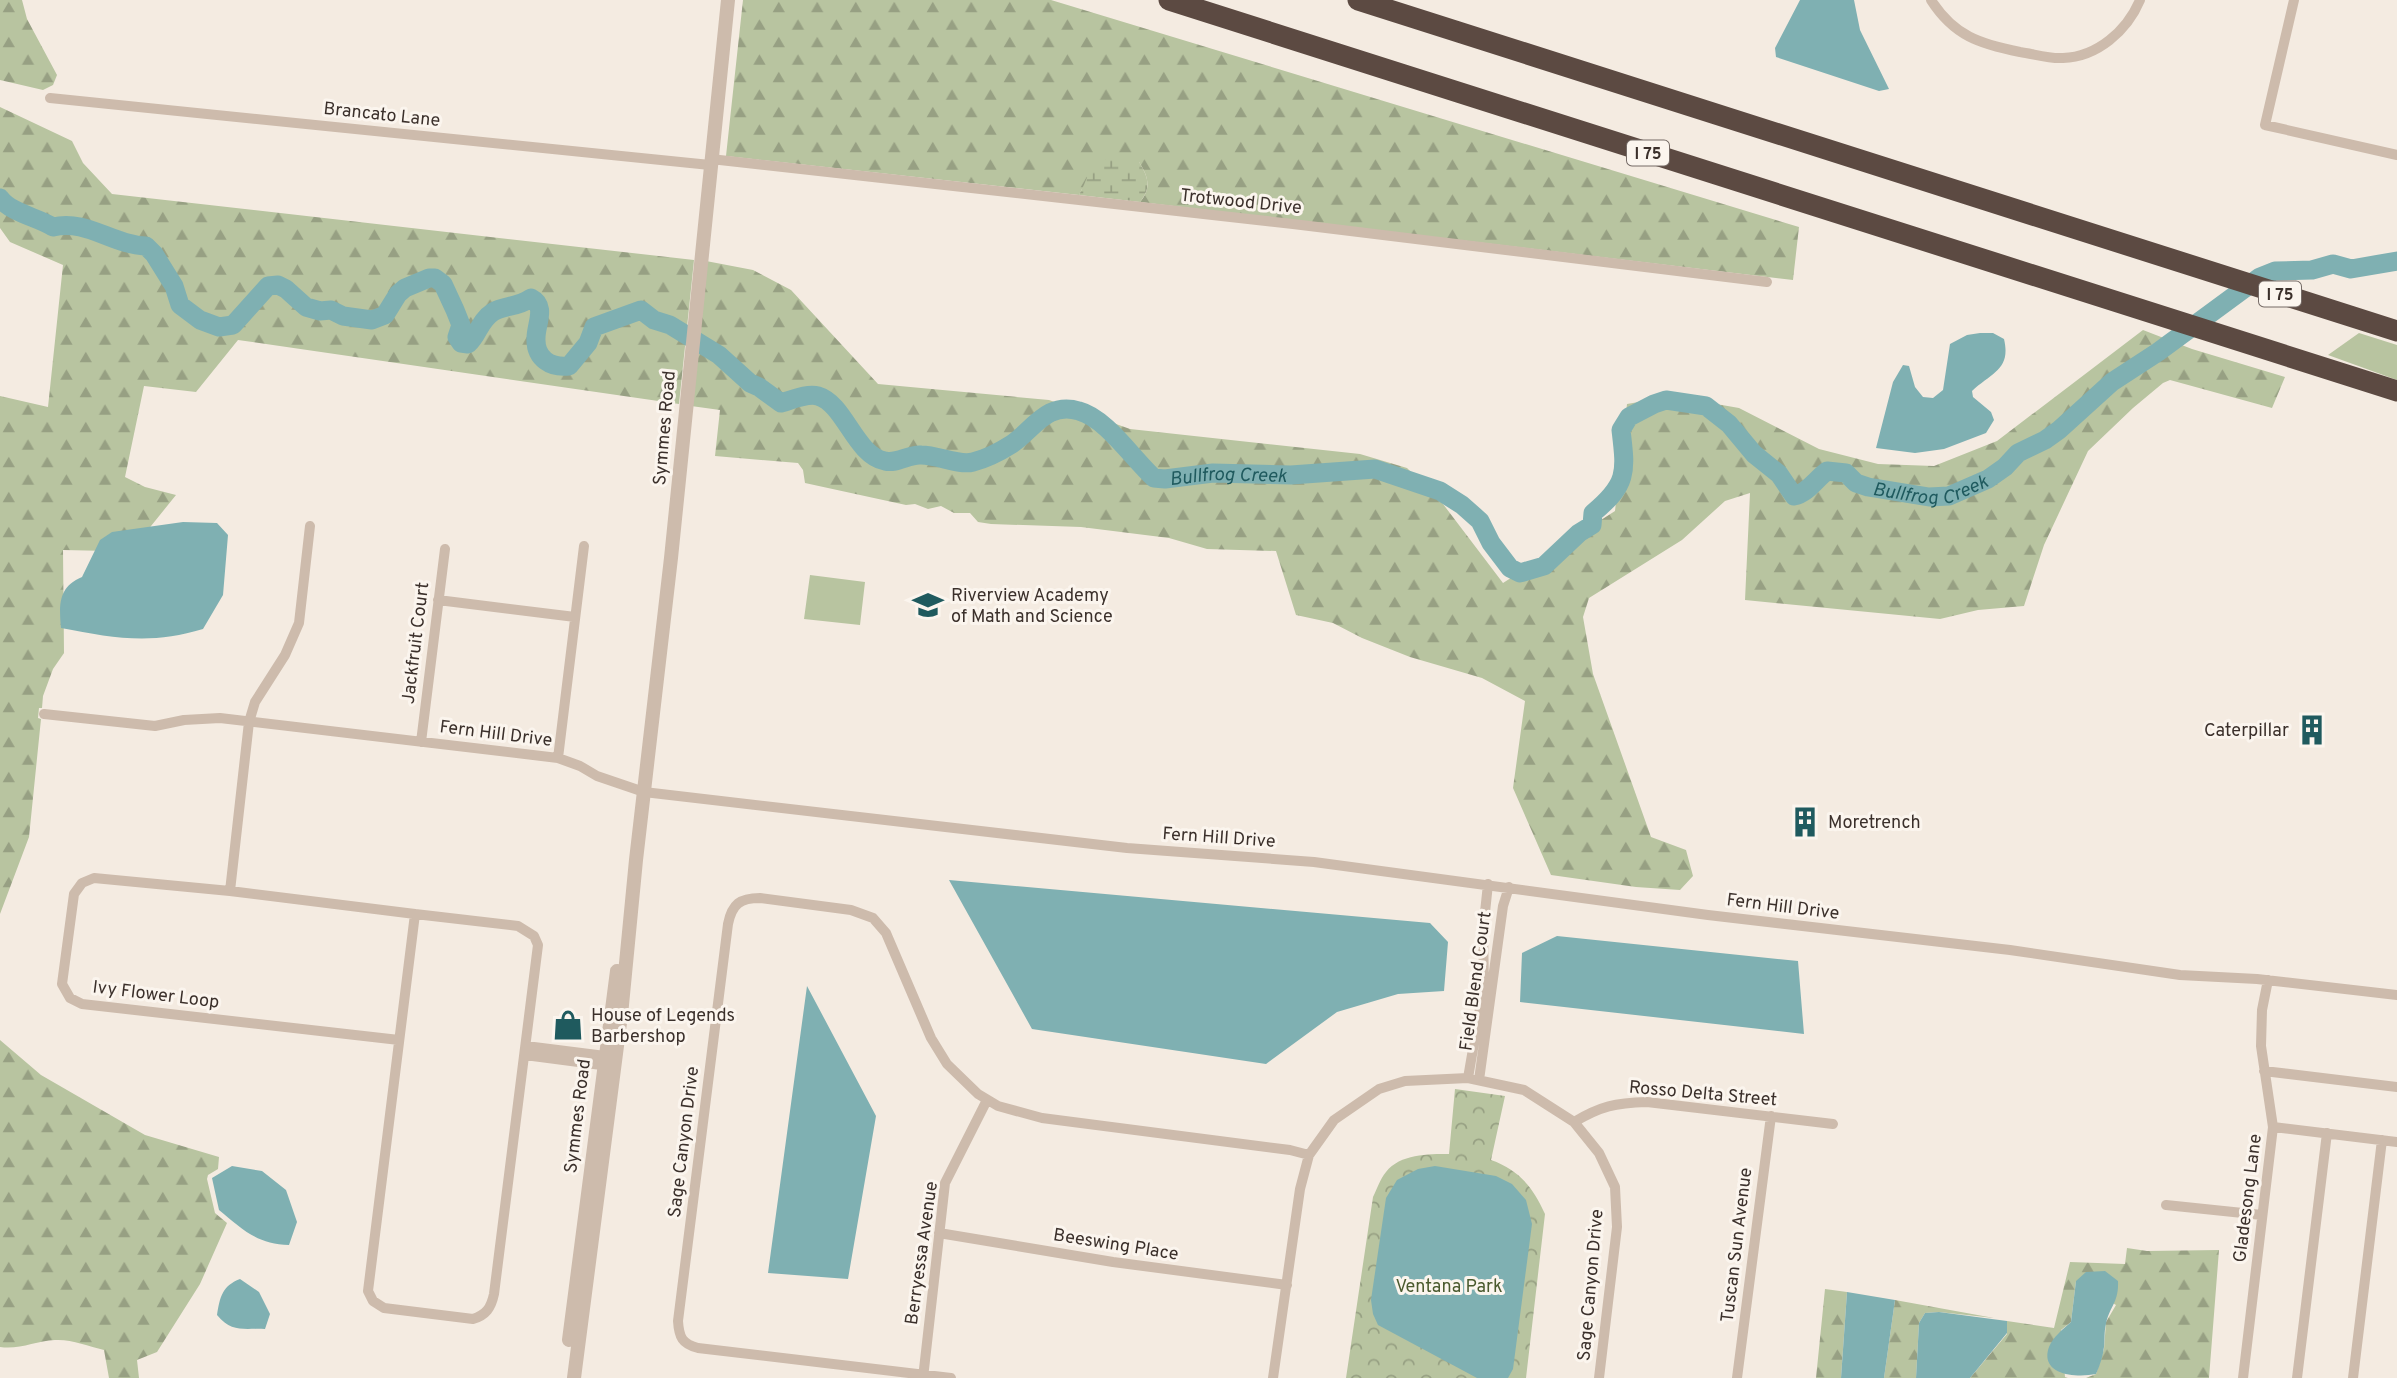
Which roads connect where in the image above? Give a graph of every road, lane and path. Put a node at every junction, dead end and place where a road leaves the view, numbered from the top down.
1 (727, 0) edge
2 (1169, 0) edge
3 (1358, 0) edge
4 (1931, 0) edge
5 (2140, 0) edge
6 (2294, 0) edge
7 (50, 98) dead end
8 (2397, 155) edge
9 (711, 162) junction
10 (1767, 282) dead end
11 (2397, 331) edge
12 (2397, 391) edge
13 (310, 526) dead end
14 (584, 545) dead end
15 (445, 549) dead end
16 (438, 600) junction
17 (575, 617) junction
18 (44, 714) dead end
19 (249, 722) junction
20 (421, 742) junction
21 (558, 758) junction
22 (644, 792) junction
23 (1488, 884) junction
24 (1509, 887) junction
25 (230, 891) junction
26 (415, 915) junction
27 (2268, 981) junction
28 (2397, 995) edge
29 (400, 1040) junction
30 (526, 1050) junction
31 (609, 1061) junction
32 (2264, 1071) junction
33 (1474, 1079) junction
34 (2397, 1087) edge
35 (987, 1100) junction
36 (1770, 1116) junction
37 (1574, 1122) junction
38 (1833, 1124) dead end
39 (2273, 1127) junction
40 (2327, 1133) junction
41 (2382, 1140) junction
42 (2397, 1142) edge
43 (1309, 1155) junction
44 (2166, 1205) dead end
45 (2262, 1215) junction
46 (939, 1233) junction
47 (1287, 1285) junction
48 (923, 1376) edge
49 (564, 1378) edge
50 (574, 1378) edge
51 (951, 1378) edge
52 (1273, 1378) edge
53 (1600, 1378) edge
54 (1737, 1378) edge
55 (2242, 1378) edge
56 (2298, 1378) edge
57 (2356, 1378) edge

1 - 9 street, Symmes Road
2 - 12 highway, I 75
3 - 11 highway, I 75
4 - 5 street
6 - 8 street
7 - 9 street, Brancato Lane
9 - 10 street, Trotwood Drive
9 - 22 street, Symmes Road
13 - 19 street
14 - 17 street
15 - 16 street, Jackfruit Court
16 - 17 street
16 - 20 street, Jackfruit Court
17 - 21 street
18 - 19 street, Fern Hill Drive
19 - 20 street, Fern Hill Drive
19 - 25 street
20 - 21 street, Fern Hill Drive
21 - 22 street, Fern Hill Drive
22 - 23 street, Fern Hill Drive
22 - 31 street, Symmes Road
23 - 24 street, Fern Hill Drive
23 - 33 street, Field Blend Court
24 - 27 street, Fern Hill Drive
24 - 33 street, Field Blend Court
25 - 26 street, Ivy Flower Loop
25 - 29 street, Ivy Flower Loop
26 - 29 street, Ivy Flower Loop
26 - 30 street, Ivy Flower Loop
27 - 28 street, Fern Hill Drive
27 - 32 street, Gladesong Lane
29 - 30 street, Ivy Flower Loop
30 - 31 street
31 - 49 street, Symmes Road
31 - 50 street, Symmes Road
32 - 34 street
32 - 39 street, Gladesong Lane
33 - 37 street, Sage Canyon Drive
33 - 43 street
35 - 43 street, Sage Canyon Drive
35 - 46 street, Berryessa Avenue
35 - 48 street, Sage Canyon Drive
36 - 37 street, Rosso Delta Street
36 - 38 street, Rosso Delta Street
36 - 54 street, Tuscan Sun Avenue
37 - 53 street, Sage Canyon Drive
39 - 40 street
39 - 45 street, Gladesong Lane
40 - 41 street
40 - 56 street
41 - 42 street
41 - 57 street
43 - 47 street
44 - 45 street
45 - 55 street, Gladesong Lane
46 - 47 street, Beeswing Place
46 - 48 street, Berryessa Avenue
47 - 52 street
48 - 51 street, Sage Canyon Drive

